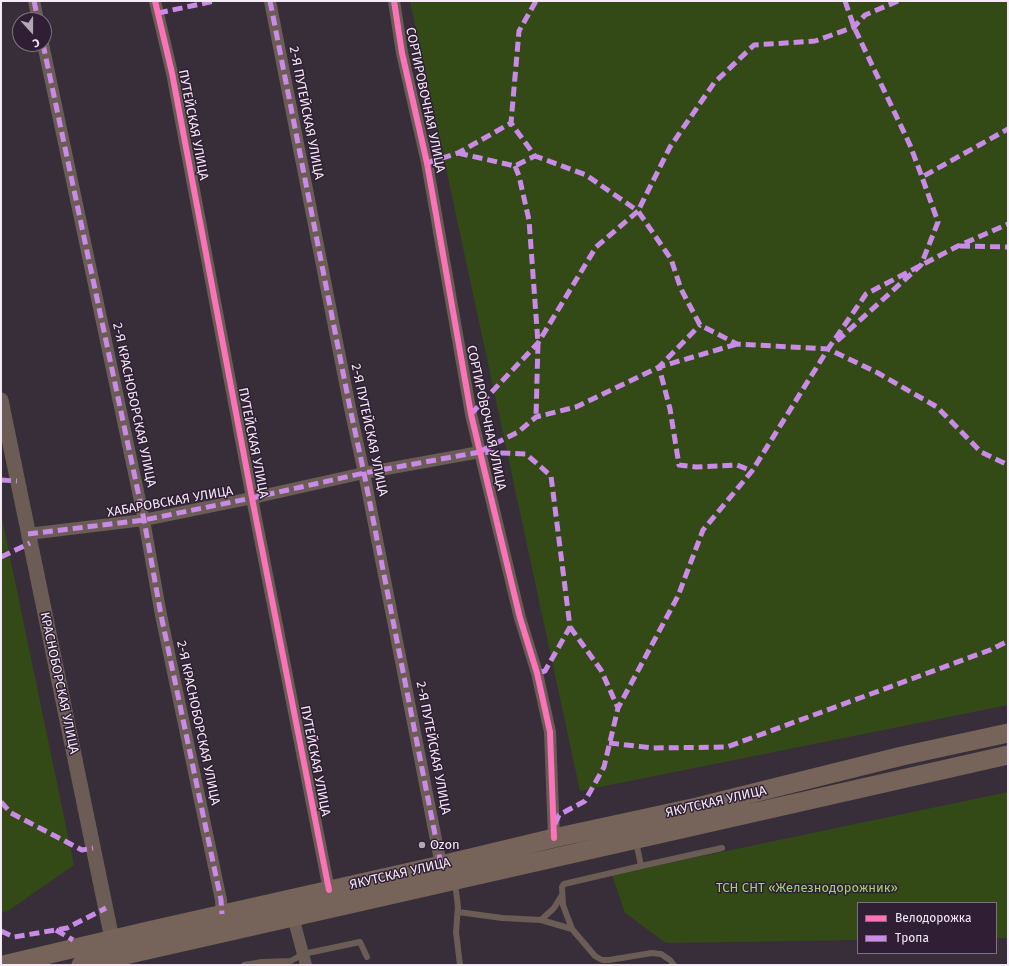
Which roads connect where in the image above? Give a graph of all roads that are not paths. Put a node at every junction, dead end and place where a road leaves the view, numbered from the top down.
1 (34, 1) edge
2 (155, 1) edge
3 (270, 1) edge
4 (394, 1) edge
5 (36, 12) edge
6 (45, 52) edge
7 (1, 400) edge
8 (480, 452) junction
9 (364, 473) junction
10 (252, 498) junction
11 (144, 520) junction
12 (28, 534) junction
13 (1008, 733) edge
14 (1008, 755) edge
15 (554, 838) junction
16 (636, 840) junction
17 (722, 848) dead end
18 (441, 865) junction
19 (641, 866) junction
20 (454, 881) junction
21 (329, 890) junction
22 (562, 894) junction
23 (458, 912) junction
24 (222, 914) junction
25 (293, 917) junction
26 (541, 920) junction
27 (572, 929) junction
28 (112, 939) junction
29 (367, 956) dead end
30 (304, 960) edge
31 (116, 961) edge
32 (3, 965) edge
33 (81, 965) edge
34 (244, 965) edge
35 (460, 965) edge
36 (674, 965) edge

1 - 5 street
2 - 10 street, ПУТЕЙСКАЯ УЛИЦА
3 - 9 street, 2-Я ПУТЕЙСКАЯ УЛИЦА
4 - 8 street, СОРТИРОВОЧНАЯ УЛИЦА
6 - 11 street, 2-Я КРАСНОБОРСКАЯ УЛИЦА
7 - 12 street, КРАСНОБОРСКАЯ УЛИЦА
8 - 9 street, ХАБАРОВСКАЯ УЛИЦА
8 - 15 street, СОРТИРОВОЧНАЯ УЛИЦА
9 - 10 street, ХАБАРОВСКАЯ УЛИЦА
9 - 18 street, 2-Я ПУТЕЙСКАЯ УЛИЦА
10 - 11 street, ХАБАРОВСКАЯ УЛИЦА
10 - 21 street, ПУТЕЙСКАЯ УЛИЦА
11 - 12 street, ХАБАРОВСКАЯ УЛИЦА
11 - 24 street, 2-Я КРАСНОБОРСКАЯ УЛИЦА
12 - 28 street, КРАСНОБОРСКАЯ УЛИЦА
13 - 15 main road, ЯКУТСКАЯ УЛИЦА
14 - 16 main road, ЯКУТСКАЯ УЛИЦА
15 - 18 main road, ЯКУТСКАЯ УЛИЦА
16 - 19 lane
16 - 20 main road, ЯКУТСКАЯ УЛИЦА
17 - 19 lane
18 - 21 main road, ЯКУТСКАЯ УЛИЦА
19 - 22 lane
20 - 23 lane
20 - 25 main road, ЯКУТСКАЯ УЛИЦА
21 - 24 main road, ЯКУТСКАЯ УЛИЦА
22 - 26 lane
22 - 27 lane
23 - 26 lane
23 - 35 lane
24 - 28 main road, ЯКУТСКАЯ УЛИЦА
25 - 30 street
25 - 31 main road, ЯКУТСКАЯ УЛИЦА
26 - 27 lane
27 - 36 lane
28 - 31 main road, КРАСНОБОРСКАЯ УЛИЦА
28 - 32 main road, ЯКУТСКАЯ УЛИЦА
29 - 30 lane
30 - 34 lane
31 - 33 main road, ЯКУТСКАЯ УЛИЦА

